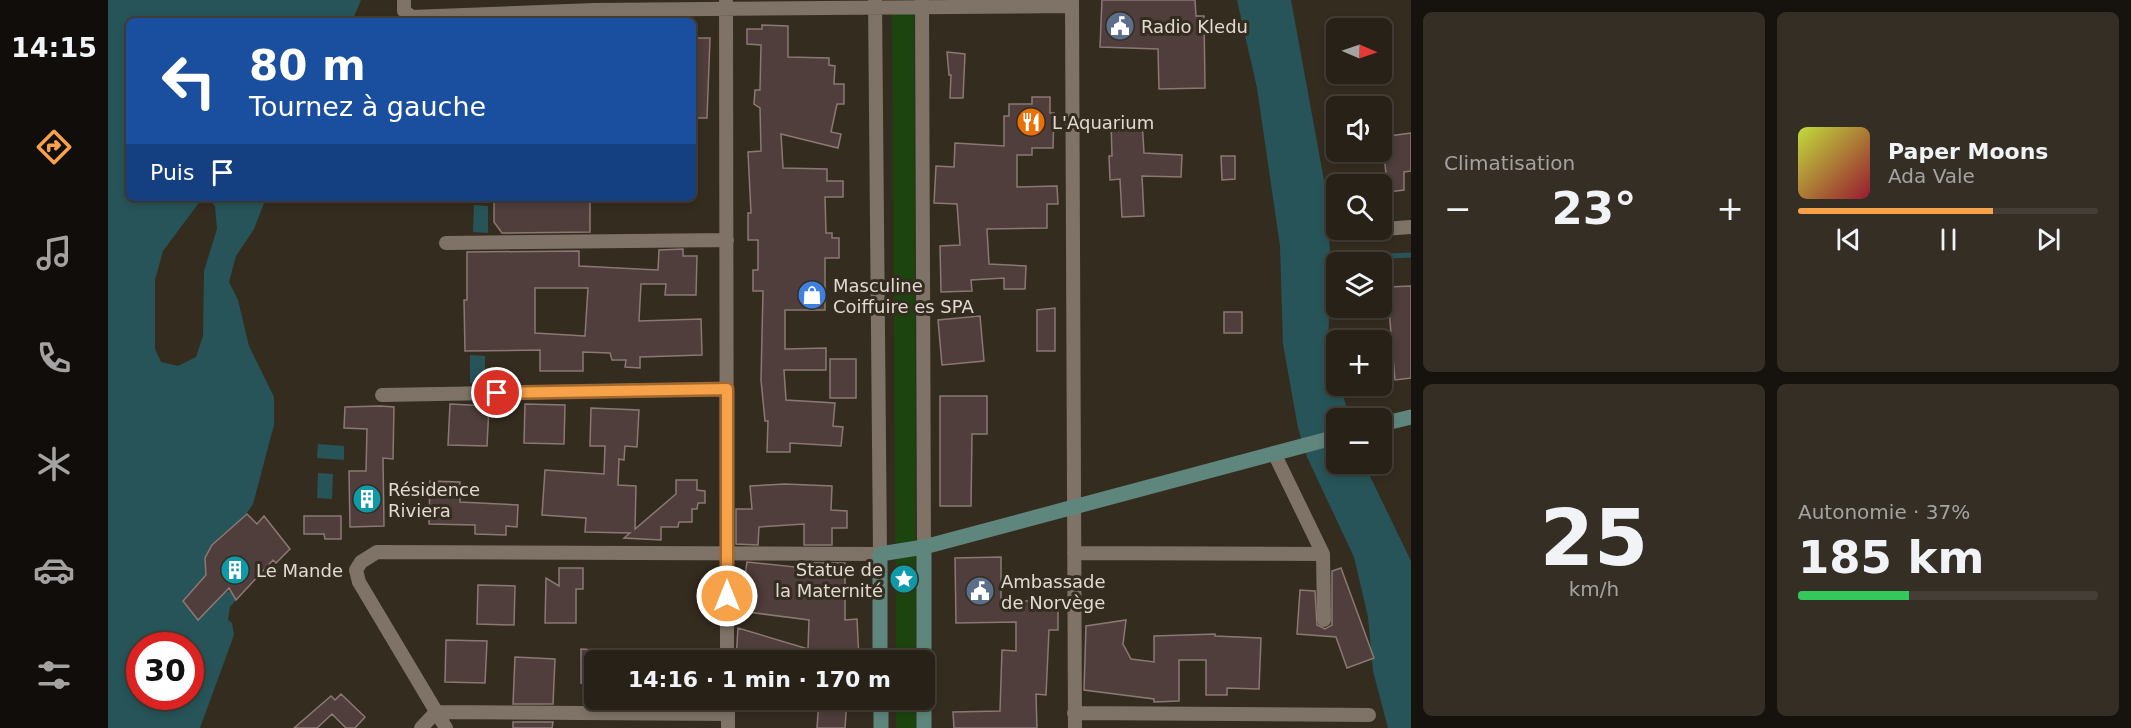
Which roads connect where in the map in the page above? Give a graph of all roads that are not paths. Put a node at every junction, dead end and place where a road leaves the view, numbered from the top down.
1 (404, 0) edge
2 (1072, 3) edge
3 (875, 4) edge
4 (922, 4) edge
5 (596, 5) edge
6 (726, 5) edge
7 (1411, 227) edge
8 (1392, 228) edge
9 (727, 240) junction
10 (446, 243) dead end
11 (727, 389) junction
12 (382, 394) dead end
13 (1411, 417) edge
14 (1392, 422) edge
15 (1326, 440) edge
16 (1274, 453) junction
17 (1074, 507) junction
18 (924, 547) junction
19 (727, 553) junction
20 (1074, 553) junction
21 (880, 554) junction
22 (1323, 554) junction
23 (1324, 620) dead end
24 (728, 650) edge
25 (880, 650) edge
26 (924, 650) edge
27 (881, 710) edge
28 (924, 710) edge
29 (436, 712) junction
30 (1074, 713) junction
31 (1369, 715) dead end
32 (728, 721) edge
33 (421, 728) edge
34 (446, 728) edge
35 (881, 728) edge
36 (924, 728) edge
37 (1074, 728) edge

1 - 5 street
2 - 4 street
2 - 17 street
3 - 4 street
3 - 6 street
3 - 21 street
4 - 18 street
5 - 6 street
6 - 9 street
7 - 8 street
9 - 10 street
9 - 11 street
11 - 12 street
11 - 19 street
13 - 14 street
15 - 16 street
16 - 17 street
16 - 22 street
17 - 18 street
17 - 20 street
18 - 21 street
18 - 26 street
19 - 21 street
19 - 24 street
19 - 29 street
20 - 22 street
20 - 30 street
21 - 25 street
22 - 23 street
27 - 35 street
28 - 36 street
29 - 32 street
29 - 33 street
29 - 34 street
30 - 31 street
30 - 37 street

